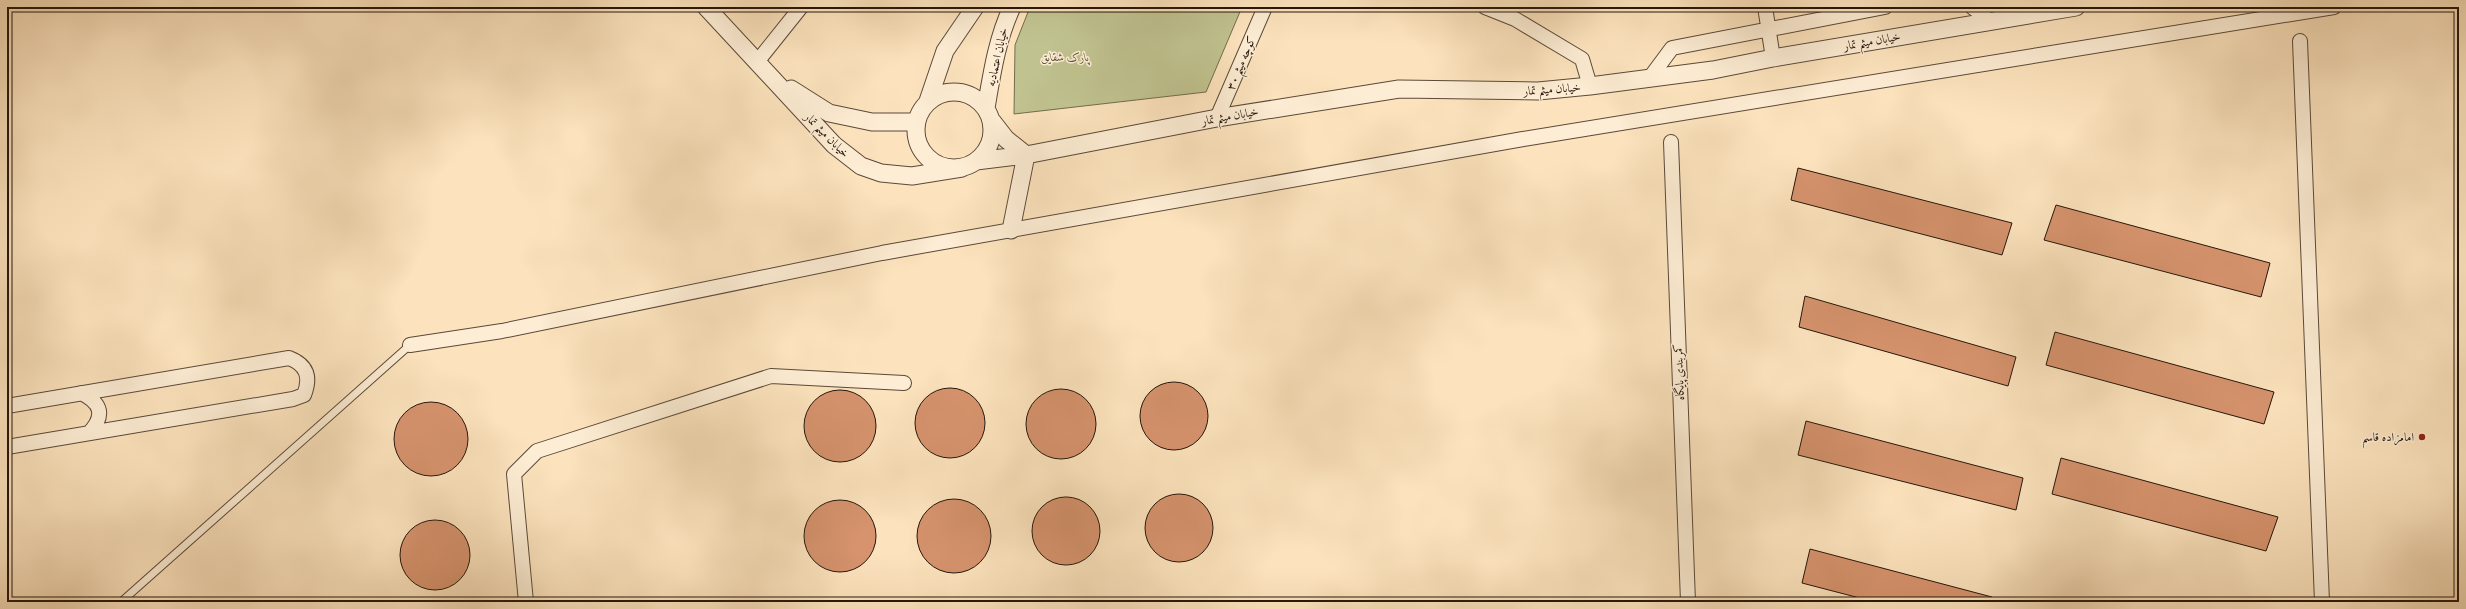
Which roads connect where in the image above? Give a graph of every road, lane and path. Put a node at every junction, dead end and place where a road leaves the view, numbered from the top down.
1 (706, 7) edge
2 (801, 7) edge
3 (975, 7) edge
4 (1012, 7) edge
5 (1264, 7) edge
6 (1485, 7) edge
7 (1765, 7) edge
8 (1885, 7) edge
9 (1972, 7) edge
10 (2076, 7) edge
11 (2334, 7) edge
12 (1517, 13) edge
13 (1990, 22) junction
14 (1769, 30) junction
15 (2300, 41) dead end
16 (1773, 58) junction
17 (757, 62) junction
18 (1649, 78) junction
19 (774, 79) junction
20 (1590, 86) junction
21 (928, 101) junction
22 (989, 115) junction
23 (1217, 118) junction
24 (916, 122) junction
25 (1671, 142) dead end
26 (1026, 155) junction
27 (969, 164) junction
28 (1011, 230) junction
29 (410, 345) joint
30 (904, 383) dead end
31 (81, 393) junction
32 (7, 406) edge
33 (89, 433) junction
34 (7, 447) edge
35 (121, 602) edge
36 (526, 602) edge
37 (1688, 602) edge
38 (2322, 602) edge

1 - 17 street, خیابان میثم تمار
2 - 17 street
3 - 21 street
4 - 22 street, خیابان اعتمادیه
5 - 23 street, کوچه میثم ۳۰
6 - 12 street
7 - 14 street
8 - 14 street
9 - 13 street
10 - 13 street, خیابان میثم تمار
11 - 28 street
12 - 20 street
13 - 16 street, خیابان میثم تمار
14 - 16 street
14 - 18 street
15 - 38 street
16 - 18 street, خیابان میثم تمار
17 - 19 street, خیابان میثم تمار
18 - 20 street, خیابان میثم تمار
19 - 24 street, خیابان میثم تمار
19 - 27 street, خیابان میثم تمار
20 - 23 street, خیابان میثم تمار
21 - 22 street
21 - 24 street
22 - 26 street
22 - 27 street
23 - 26 street, خیابان میثم تمار
24 - 27 street
25 - 37 street, کمربندی پایگاه
26 - 27 street, خیابان میثم تمار
26 - 28 street
28 - 29 street
29 - 35 lane
30 - 36 street
31 - 32 street
31 - 33 street
31 - 33 street
33 - 34 street

